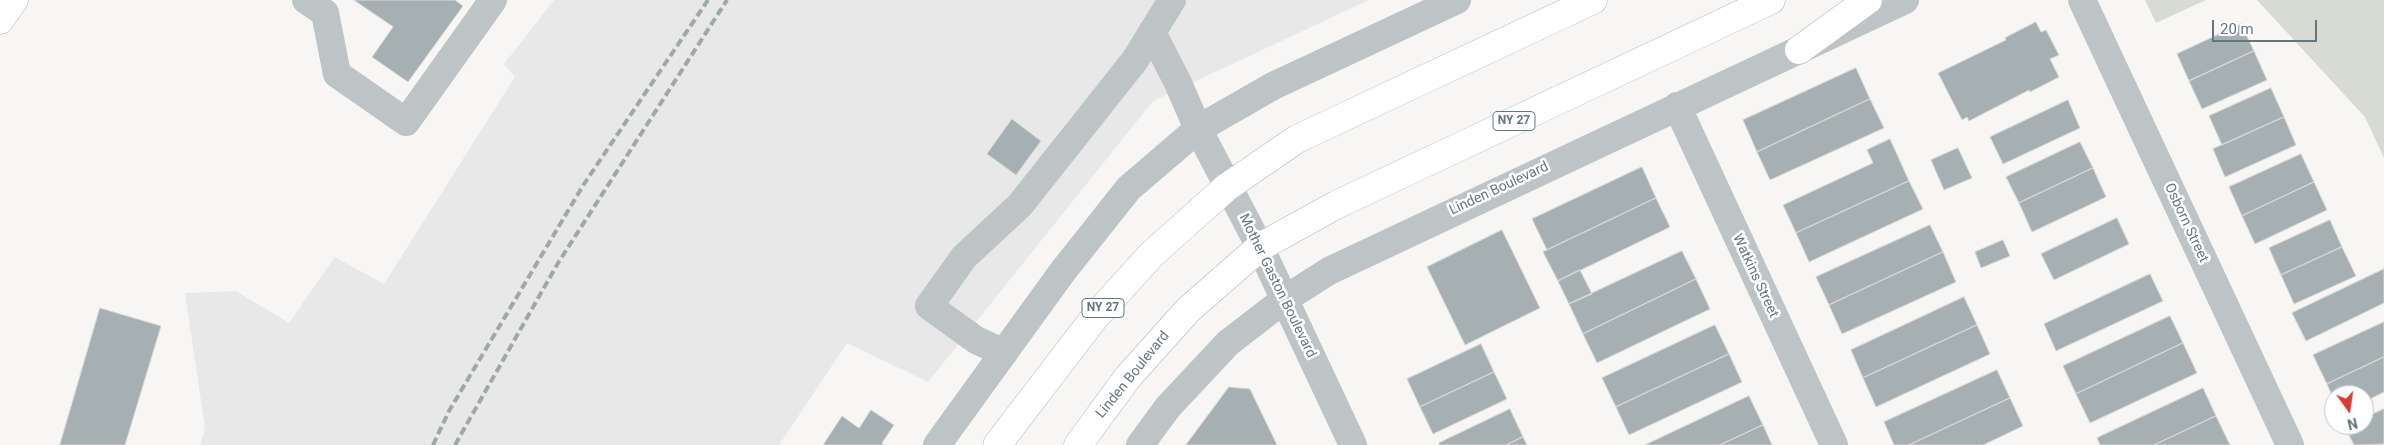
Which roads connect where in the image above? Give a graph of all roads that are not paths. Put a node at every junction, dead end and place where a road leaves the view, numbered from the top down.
1 (14, 0) edge
2 (306, 0) edge
3 (493, 0) edge
4 (1172, 0) edge
5 (1457, 0) edge
6 (1593, 0) edge
7 (1771, 0) edge
8 (1868, 0) edge
9 (1906, 0) edge
10 (2082, 0) edge
11 (0, 20) edge
12 (1152, 32) junction
13 (1799, 50) junction
14 (1677, 106) junction
15 (1198, 129) junction
16 (1227, 187) junction
17 (1260, 247) junction
18 (1285, 299) junction
19 (1004, 353) junction
20 (937, 445) edge
21 (997, 445) edge
22 (1078, 445) edge
23 (1140, 445) edge
24 (1353, 445) edge
25 (1834, 445) edge
26 (2290, 445) edge

1 - 11 main road
2 - 3 street
4 - 12 street
5 - 15 street
6 - 16 main road, NY 27
7 - 17 main road, Linden Boulevard / NY 27
8 - 13 main road
9 - 13 street, Linden Boulevard
10 - 26 street, Osborn Street
12 - 15 street, Mother Gaston Boulevard
12 - 19 street
13 - 14 street, Linden Boulevard
14 - 18 street, Linden Boulevard
14 - 25 street, Watkins Street
15 - 16 street, Mother Gaston Boulevard
15 - 19 street
16 - 17 street, Mother Gaston Boulevard
16 - 21 main road, NY 27
17 - 18 street, Mother Gaston Boulevard
17 - 22 main road, Linden Boulevard / NY 27
18 - 23 street, Linden Boulevard
18 - 24 street, Mother Gaston Boulevard
19 - 20 street

